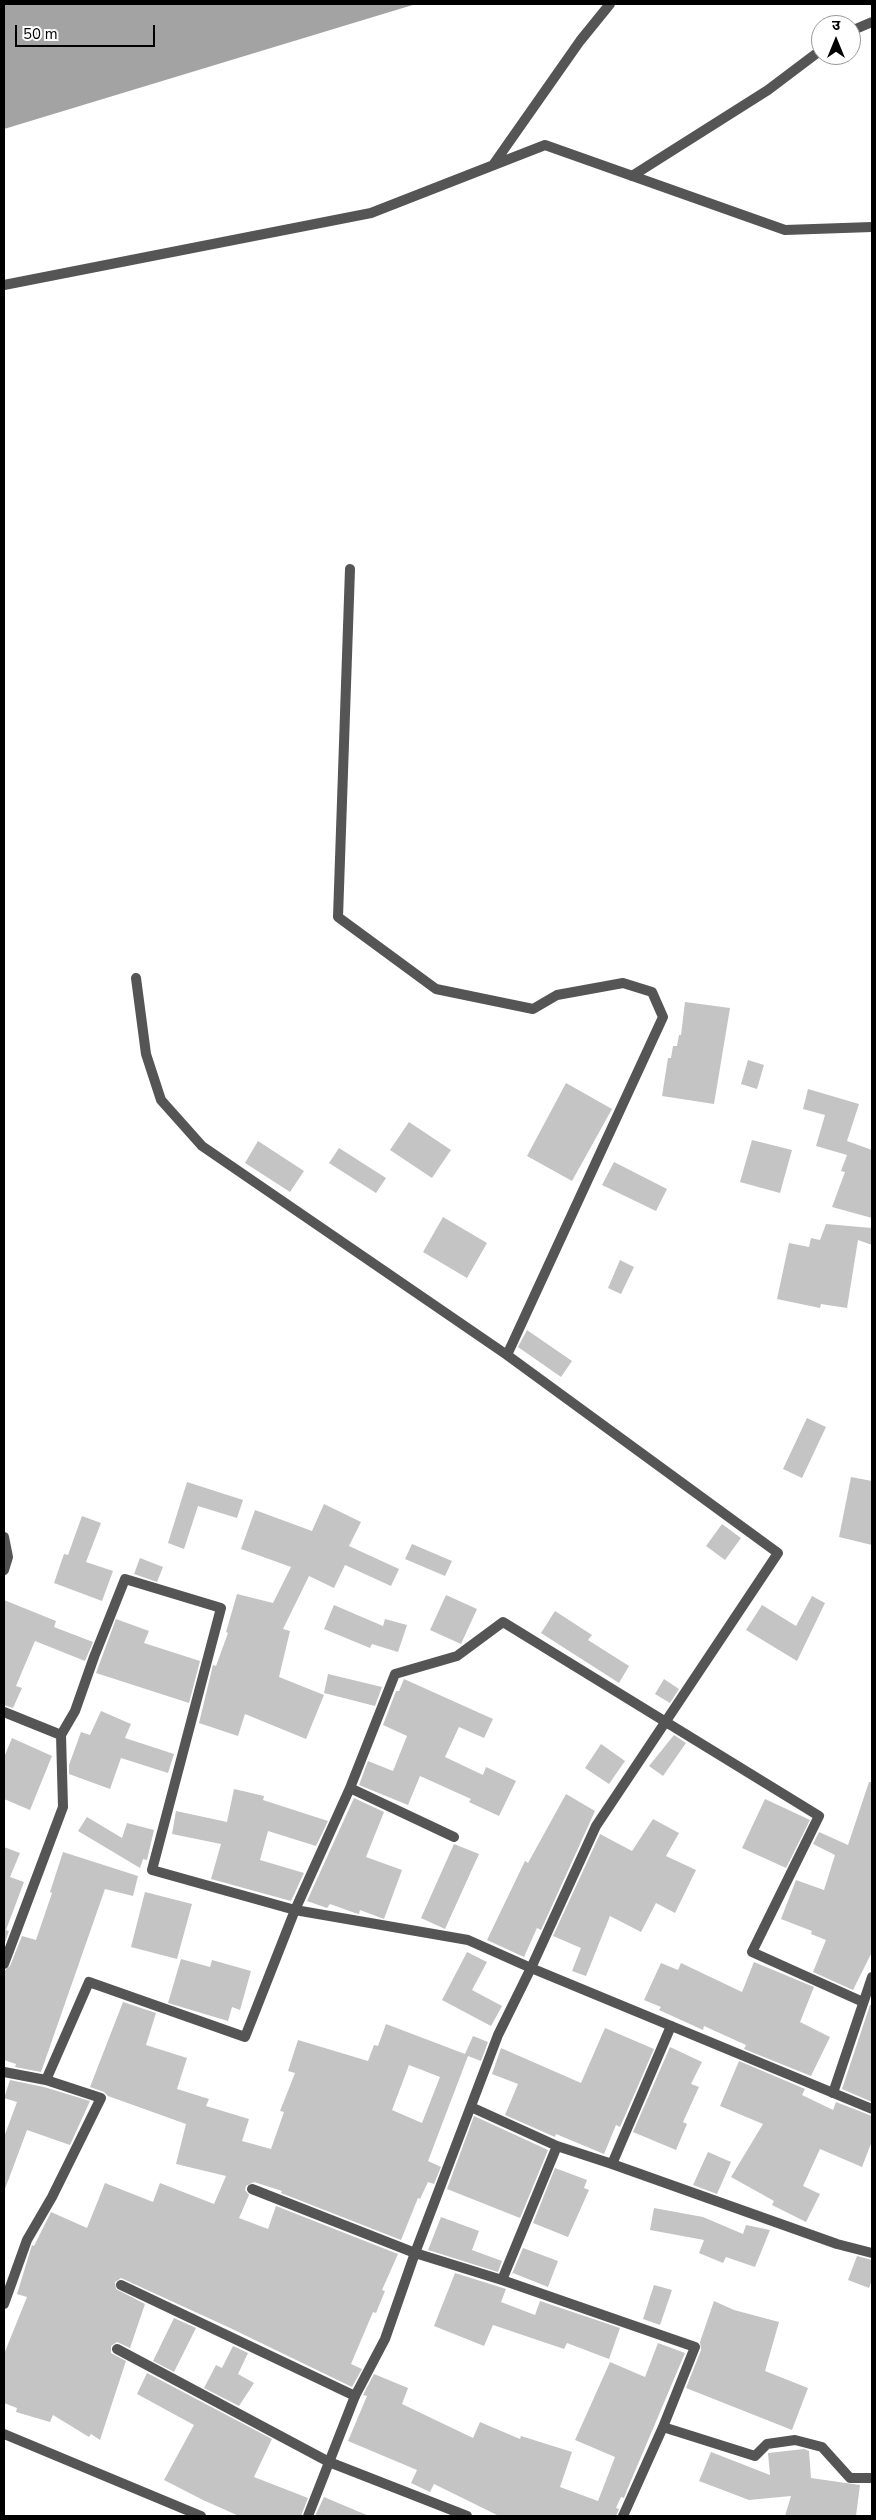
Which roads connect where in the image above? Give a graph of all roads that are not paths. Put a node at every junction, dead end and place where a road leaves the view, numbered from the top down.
1 (610, 4) edge
2 (811, 58) edge
3 (492, 166) junction
4 (632, 176) junction
5 (872, 227) edge
6 (4, 285) edge
7 (350, 569) dead end
8 (136, 978) dead end
9 (508, 1356) junction
10 (4, 1537) edge
11 (4, 1570) edge
12 (4, 1712) edge
13 (665, 1722) junction
14 (60, 1735) junction
15 (350, 1788) junction
16 (454, 1837) dead end
17 (295, 1910) junction
18 (4, 1964) edge
19 (532, 1968) junction
20 (872, 1977) edge
21 (863, 2002) junction
22 (671, 2026) junction
23 (4, 2072) edge
24 (46, 2080) junction
25 (833, 2093) junction
26 (470, 2107) junction
27 (872, 2109) edge
28 (557, 2146) junction
29 (612, 2164) junction
30 (252, 2189) dead end
31 (415, 2253) junction
32 (872, 2253) edge
33 (502, 2280) junction
34 (121, 2284) dead end
35 (4, 2304) edge
36 (117, 2349) dead end
37 (355, 2396) junction
38 (663, 2428) junction
39 (4, 2434) edge
40 (329, 2462) junction
41 (872, 2478) edge
42 (201, 2516) edge
43 (308, 2516) edge
44 (467, 2516) edge
45 (623, 2516) edge

1 - 3 street
2 - 4 street
3 - 4 street
3 - 6 street
4 - 5 street
7 - 9 street
8 - 9 street
9 - 13 street
10 - 11 street
12 - 14 street
13 - 15 street
13 - 19 street
13 - 21 street
14 - 17 street
14 - 18 street
15 - 16 street
15 - 17 street
17 - 19 street
17 - 24 street
19 - 22 street
19 - 26 street
20 - 21 street
21 - 25 street
22 - 25 street
22 - 29 street
23 - 24 street
24 - 35 street
25 - 27 street
26 - 28 street
26 - 31 street
28 - 29 street
28 - 33 street
29 - 32 street
30 - 31 street
31 - 33 street
31 - 37 street
33 - 38 street
34 - 37 street
36 - 40 street
37 - 40 street
38 - 41 street
38 - 45 street
39 - 42 street
40 - 43 street
40 - 44 street

